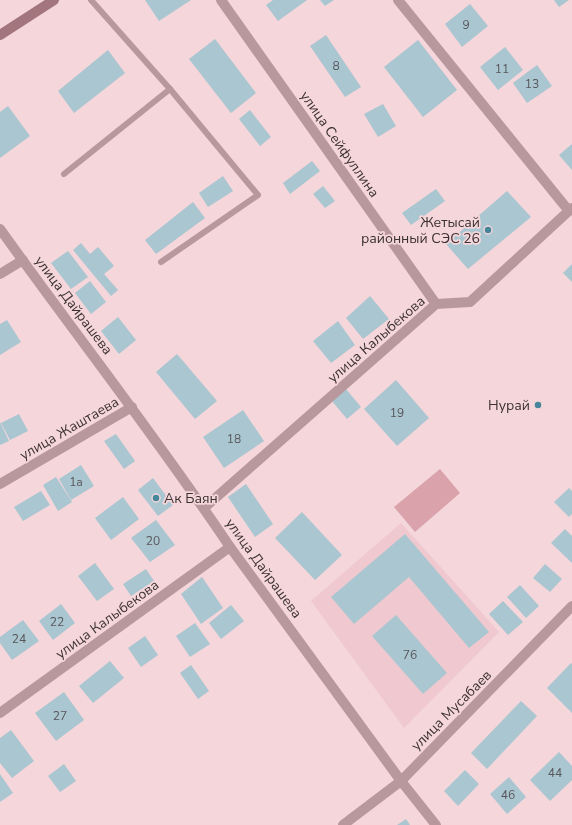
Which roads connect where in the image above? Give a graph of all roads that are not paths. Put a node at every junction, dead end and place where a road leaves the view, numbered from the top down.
1 (54, 0) edge
2 (92, 0) edge
3 (221, 0) edge
4 (398, 0) edge
5 (0, 35) edge
6 (170, 89) junction
7 (64, 174) dead end
8 (570, 209) edge
9 (0, 229) edge
10 (23, 260) junction
11 (161, 262) dead end
12 (0, 274) edge
13 (436, 304) junction
14 (132, 407) junction
15 (0, 484) edge
16 (204, 508) junction
17 (230, 547) junction
18 (572, 606) edge
19 (0, 713) edge
20 (401, 780) junction
21 (343, 825) edge
22 (436, 825) edge

1 - 5 main road
2 - 6 lane
3 - 13 street, улица Сейфуллина
4 - 8 street
6 - 7 lane
6 - 11 lane
8 - 13 street, улица Калыбекова
9 - 10 street, улица Дайрашева
10 - 12 street
10 - 14 street, улица Дайрашева
13 - 16 street, улица Калыбекова
14 - 15 street, улица Жаштаева
14 - 16 street, улица Дайрашева
16 - 17 street, улица Дайрашева
17 - 19 street, улица Калыбекова
17 - 20 street, улица Дайрашева
18 - 20 street, улица Мусабаев
20 - 21 street, улица Мусабаев
20 - 22 street, улица Дайрашева

